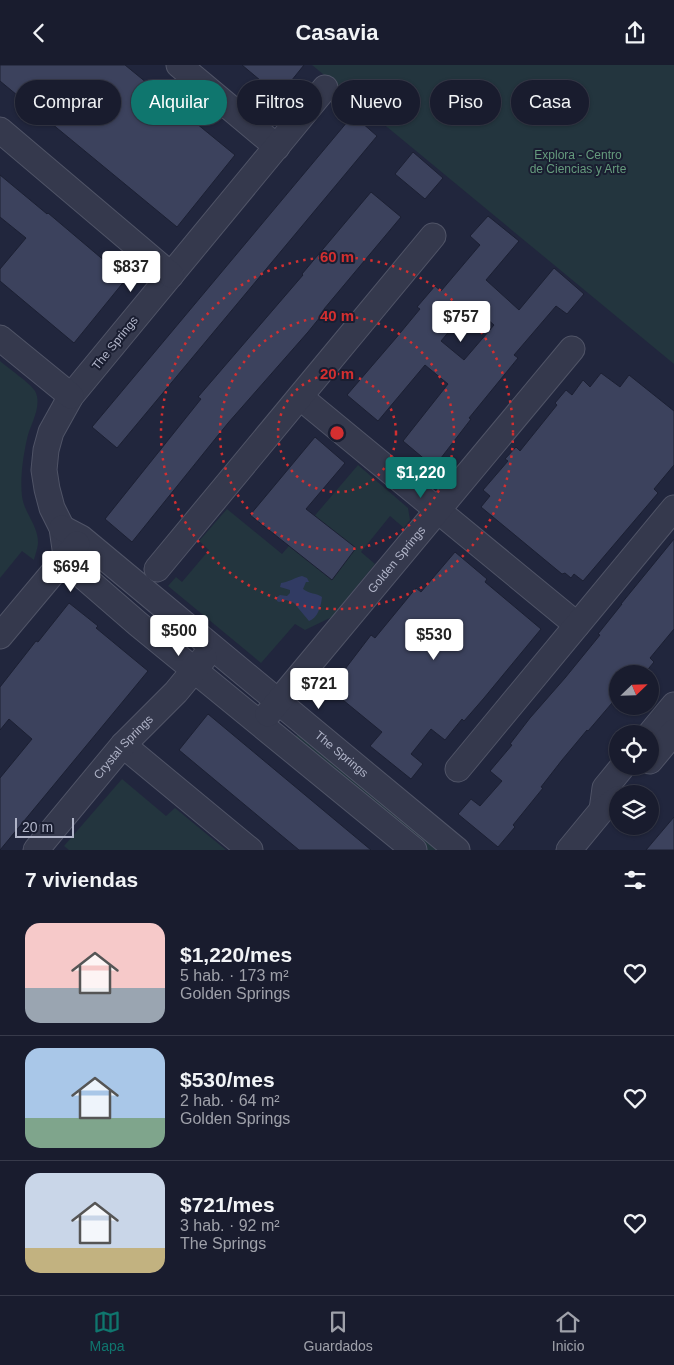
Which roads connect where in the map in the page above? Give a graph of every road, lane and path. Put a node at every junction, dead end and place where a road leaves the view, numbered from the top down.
1 (179, 65) edge
2 (325, 88) dead end
3 (0, 130) edge
4 (276, 147) junction
5 (433, 236) dead end
6 (171, 275) junction
7 (0, 338) edge
8 (572, 349) dead end
9 (71, 396) junction
10 (300, 397) junction
11 (674, 508) edge
12 (438, 510) junction
13 (70, 541) junction
14 (157, 569) dead end
15 (577, 625) junction
16 (0, 636) edge
17 (214, 648) junction
18 (194, 670) junction
19 (278, 702) junction
20 (674, 705) edge
21 (260, 724) junction
22 (657, 725) edge
23 (674, 732) edge
24 (123, 745) junction
25 (659, 750) edge
26 (458, 769) dead end
27 (616, 775) edge
28 (638, 775) edge
29 (630, 785) edge
30 (609, 802) edge
31 (609, 806) edge
32 (36, 850) edge
33 (250, 850) edge
34 (414, 850) edge
35 (456, 850) edge
36 (569, 850) edge

1 - 4 street
2 - 4 street, The Springs
3 - 6 street
4 - 6 street, The Springs
5 - 10 street
6 - 9 street, The Springs
7 - 9 street
8 - 12 street, Golden Springs
9 - 13 street, The Springs
10 - 12 street
10 - 14 street
11 - 15 street
12 - 15 street
12 - 19 street, Golden Springs
13 - 16 street
13 - 17 street, The Springs
13 - 18 street, The Springs
15 - 26 street
17 - 18 street, Crystal Springs
17 - 19 street, The Springs
18 - 21 street, The Springs
18 - 24 street, Crystal Springs
19 - 21 street, Golden Springs
19 - 35 street, The Springs
20 - 22 street
21 - 34 street, The Springs
23 - 25 street
24 - 32 street, Crystal Springs
24 - 33 street
27 - 30 street
28 - 29 street
31 - 36 street

